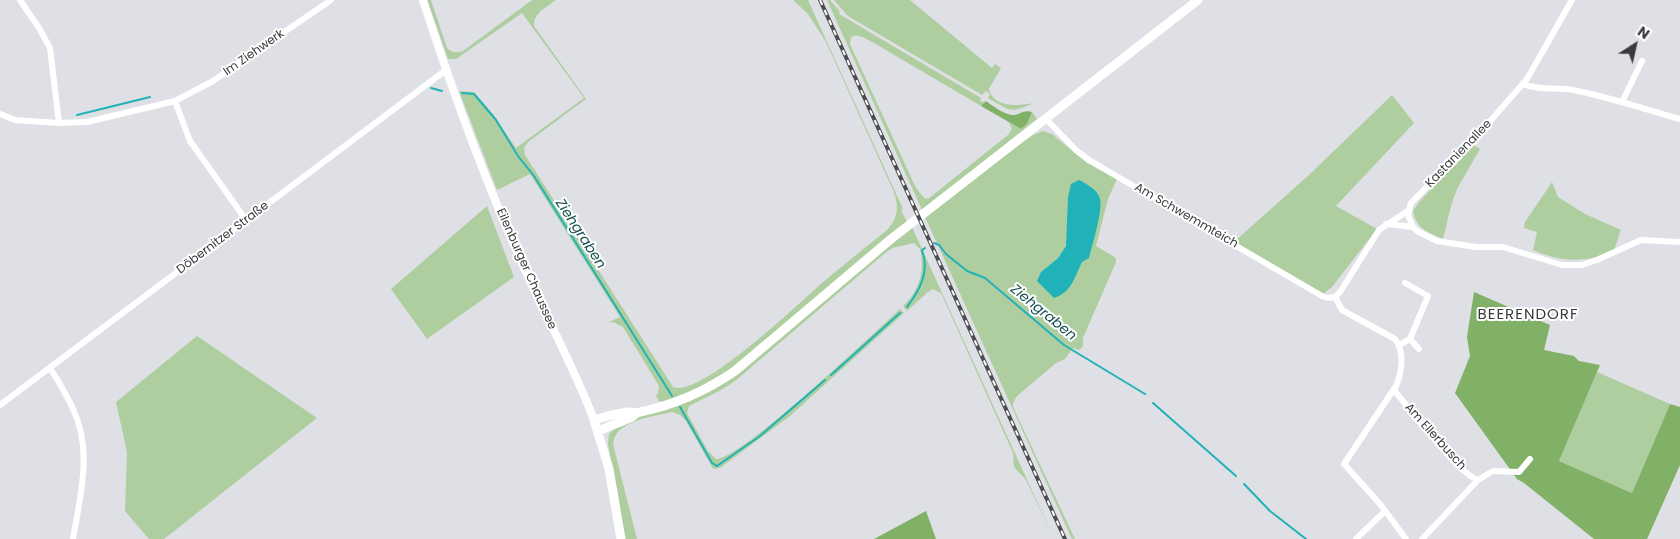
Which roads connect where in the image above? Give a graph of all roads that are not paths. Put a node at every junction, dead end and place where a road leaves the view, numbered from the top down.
1 (20, 0) edge
2 (330, 0) edge
3 (423, 0) edge
4 (1198, 0) edge
5 (1572, 0) edge
6 (1642, 61) dead end
7 (446, 70) junction
8 (1523, 84) junction
9 (175, 101) junction
10 (1622, 102) junction
11 (0, 114) edge
12 (1046, 119) junction
13 (1680, 119) edge
14 (59, 123) junction
15 (1409, 210) junction
16 (246, 220) junction
17 (1386, 224) junction
18 (1413, 227) junction
19 (1680, 242) edge
20 (1405, 283) dead end
21 (1335, 297) junction
22 (1410, 339) junction
23 (1399, 345) junction
24 (1420, 350) dead end
25 (50, 368) junction
26 (1394, 390) junction
27 (0, 405) edge
28 (638, 412) junction
29 (594, 420) junction
30 (598, 431) junction
31 (1530, 459) dead end
32 (1478, 480) junction
33 (1386, 512) junction
34 (73, 539) edge
35 (621, 539) edge
36 (1356, 539) edge
37 (1406, 539) edge
38 (1422, 539) edge

1 - 14 street
2 - 9 street, Im Ziehwerk
3 - 7 street, Eilenburger Chaussee
4 - 12 main road
5 - 8 street, Kastanienallee
6 - 10 street
7 - 16 street, Döbernitzer Straße
7 - 29 street, Eilenburger Chaussee
8 - 10 street
8 - 15 street, Kastanienallee
9 - 14 street, Im Ziehwerk
9 - 16 street
10 - 13 street
11 - 14 street, Im Ziehwerk
12 - 21 street, Am Schwemmteich
12 - 28 main road
15 - 17 street, Kastanienallee
15 - 18 street
16 - 25 street, Döbernitzer Straße
17 - 18 street
17 - 21 street, Kastanienallee
18 - 19 street
20 - 22 street
21 - 23 street
22 - 23 street
22 - 24 street
23 - 26 street, Am Ellerbusch
25 - 27 street, Döbernitzer Straße
25 - 34 street
26 - 32 street, Am Ellerbusch
26 - 33 street, Am Ellerbusch
28 - 29 main road
28 - 30 main road
29 - 30 main road, Eilenburger Chaussee
30 - 35 main road, Eilenburger Chaussee
31 - 32 street, Am Ellerbusch
32 - 38 street, Am Ellerbusch
33 - 36 street
33 - 37 street, Am Ellerbusch

